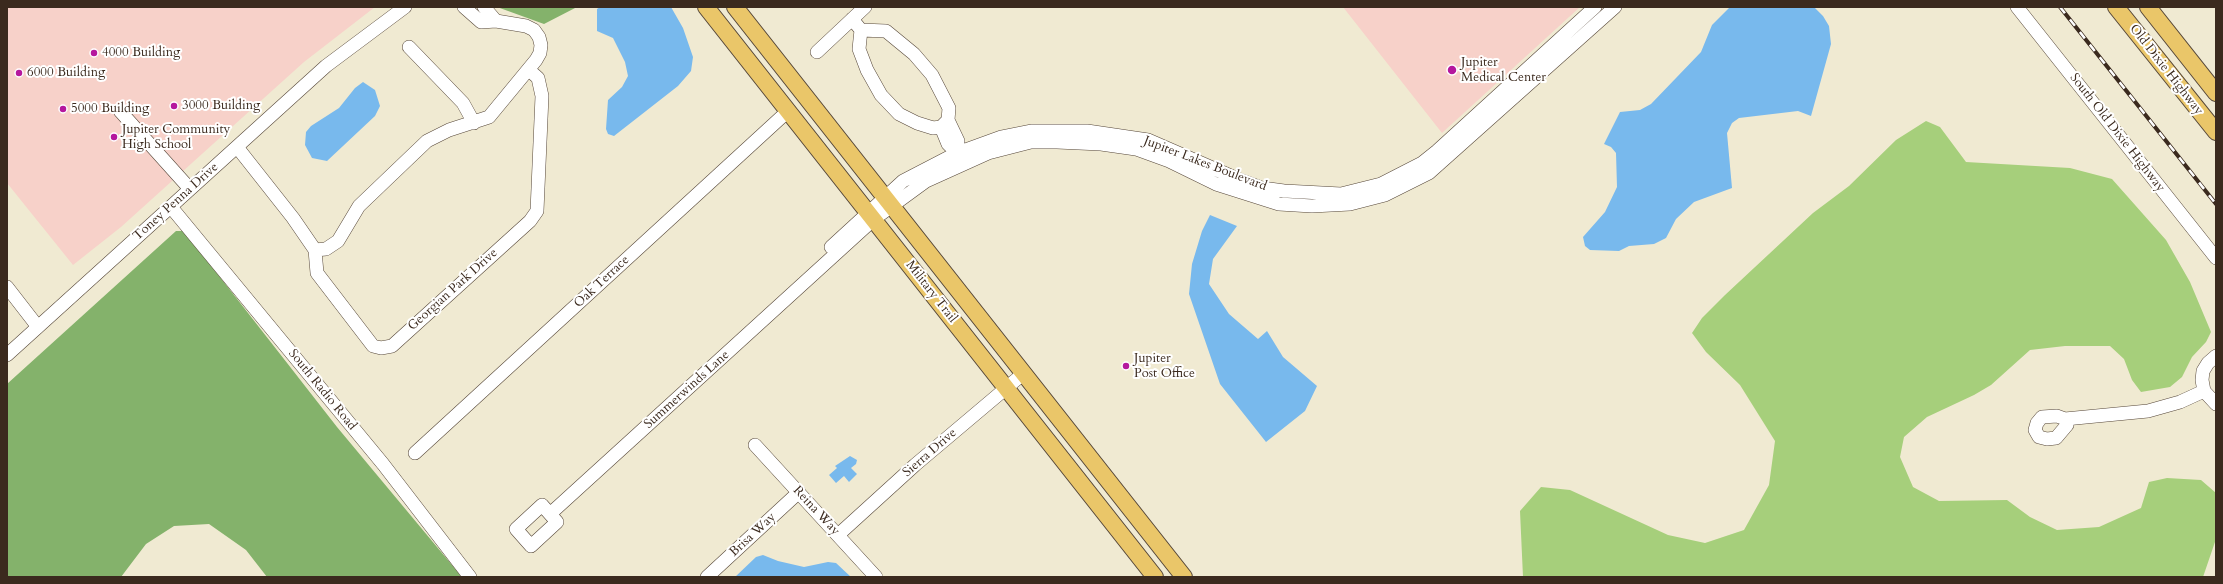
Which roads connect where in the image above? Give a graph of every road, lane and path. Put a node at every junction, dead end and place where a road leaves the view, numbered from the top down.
1 (405, 7) edge
2 (464, 7) edge
3 (484, 7) edge
4 (706, 7) edge
5 (735, 7) edge
6 (865, 7) edge
7 (1595, 7) edge
8 (1615, 7) edge
9 (2017, 7) edge
10 (2116, 7) edge
11 (2148, 7) edge
12 (852, 19) junction
13 (496, 21) junction
14 (861, 30) junction
15 (409, 47) dead end
16 (817, 52) dead end
17 (529, 70) junction
18 (2216, 93) edge
19 (120, 110) dead end
20 (788, 111) junction
21 (474, 123) junction
22 (945, 124) junction
23 (2216, 132) edge
24 (237, 147) junction
25 (957, 153) junction
26 (190, 189) junction
27 (888, 202) junction
28 (171, 206) junction
29 (871, 216) junction
30 (314, 250) junction
31 (2216, 258) edge
32 (7, 287) edge
33 (38, 327) junction
34 (7, 355) edge
35 (2216, 356) edge
36 (1024, 373) junction
37 (1006, 388) junction
38 (2204, 391) junction
39 (2216, 404) edge
40 (2065, 419) dead end
41 (755, 445) dead end
42 (415, 453) dead end
43 (799, 492) junction
44 (550, 514) dead end
45 (838, 535) junction
46 (470, 577) edge
47 (706, 577) edge
48 (876, 577) edge
49 (1156, 577) edge
50 (1184, 577) edge

1 - 24 street, Toney Penna Drive
2 - 13 street
3 - 13 street
4 - 20 main road, Military Trail
5 - 27 main road, Military Trail
6 - 12 street
7 - 25 street, Jupiter Lakes Boulevard
8 - 27 street, Jupiter Lakes Boulevard
9 - 31 street, South Old Dixie Highway
10 - 23 main road, Old Dixie Highway
11 - 18 main road, Old Dixie Highway
12 - 14 street
12 - 16 street
13 - 17 street
14 - 22 street
14 - 22 street
15 - 21 street
17 - 21 street
17 - 30 street, Georgian Park Drive
19 - 26 street
20 - 29 main road, Military Trail
20 - 42 street, Oak Terrace
21 - 30 street
22 - 25 street
24 - 26 street, Toney Penna Drive
24 - 30 street, Georgian Park Drive
25 - 27 street, Jupiter Lakes Boulevard
26 - 28 street, Toney Penna Drive
27 - 29 street, Jupiter Lakes Boulevard
27 - 36 main road, Military Trail
28 - 33 street, Toney Penna Drive
28 - 46 street, South Radio Road
29 - 37 main road, Military Trail
29 - 44 street, Summerwinds Lane
32 - 33 street
33 - 34 street, Toney Penna Drive
35 - 38 street
36 - 37 street, Sierra Drive
36 - 50 main road, Military Trail
37 - 45 street, Sierra Drive
37 - 49 main road, Military Trail
38 - 39 street
38 - 40 street
41 - 43 street, Reina Way
43 - 45 street, Reina Way
43 - 47 street, Brisa Way
45 - 48 street, Reina Way

